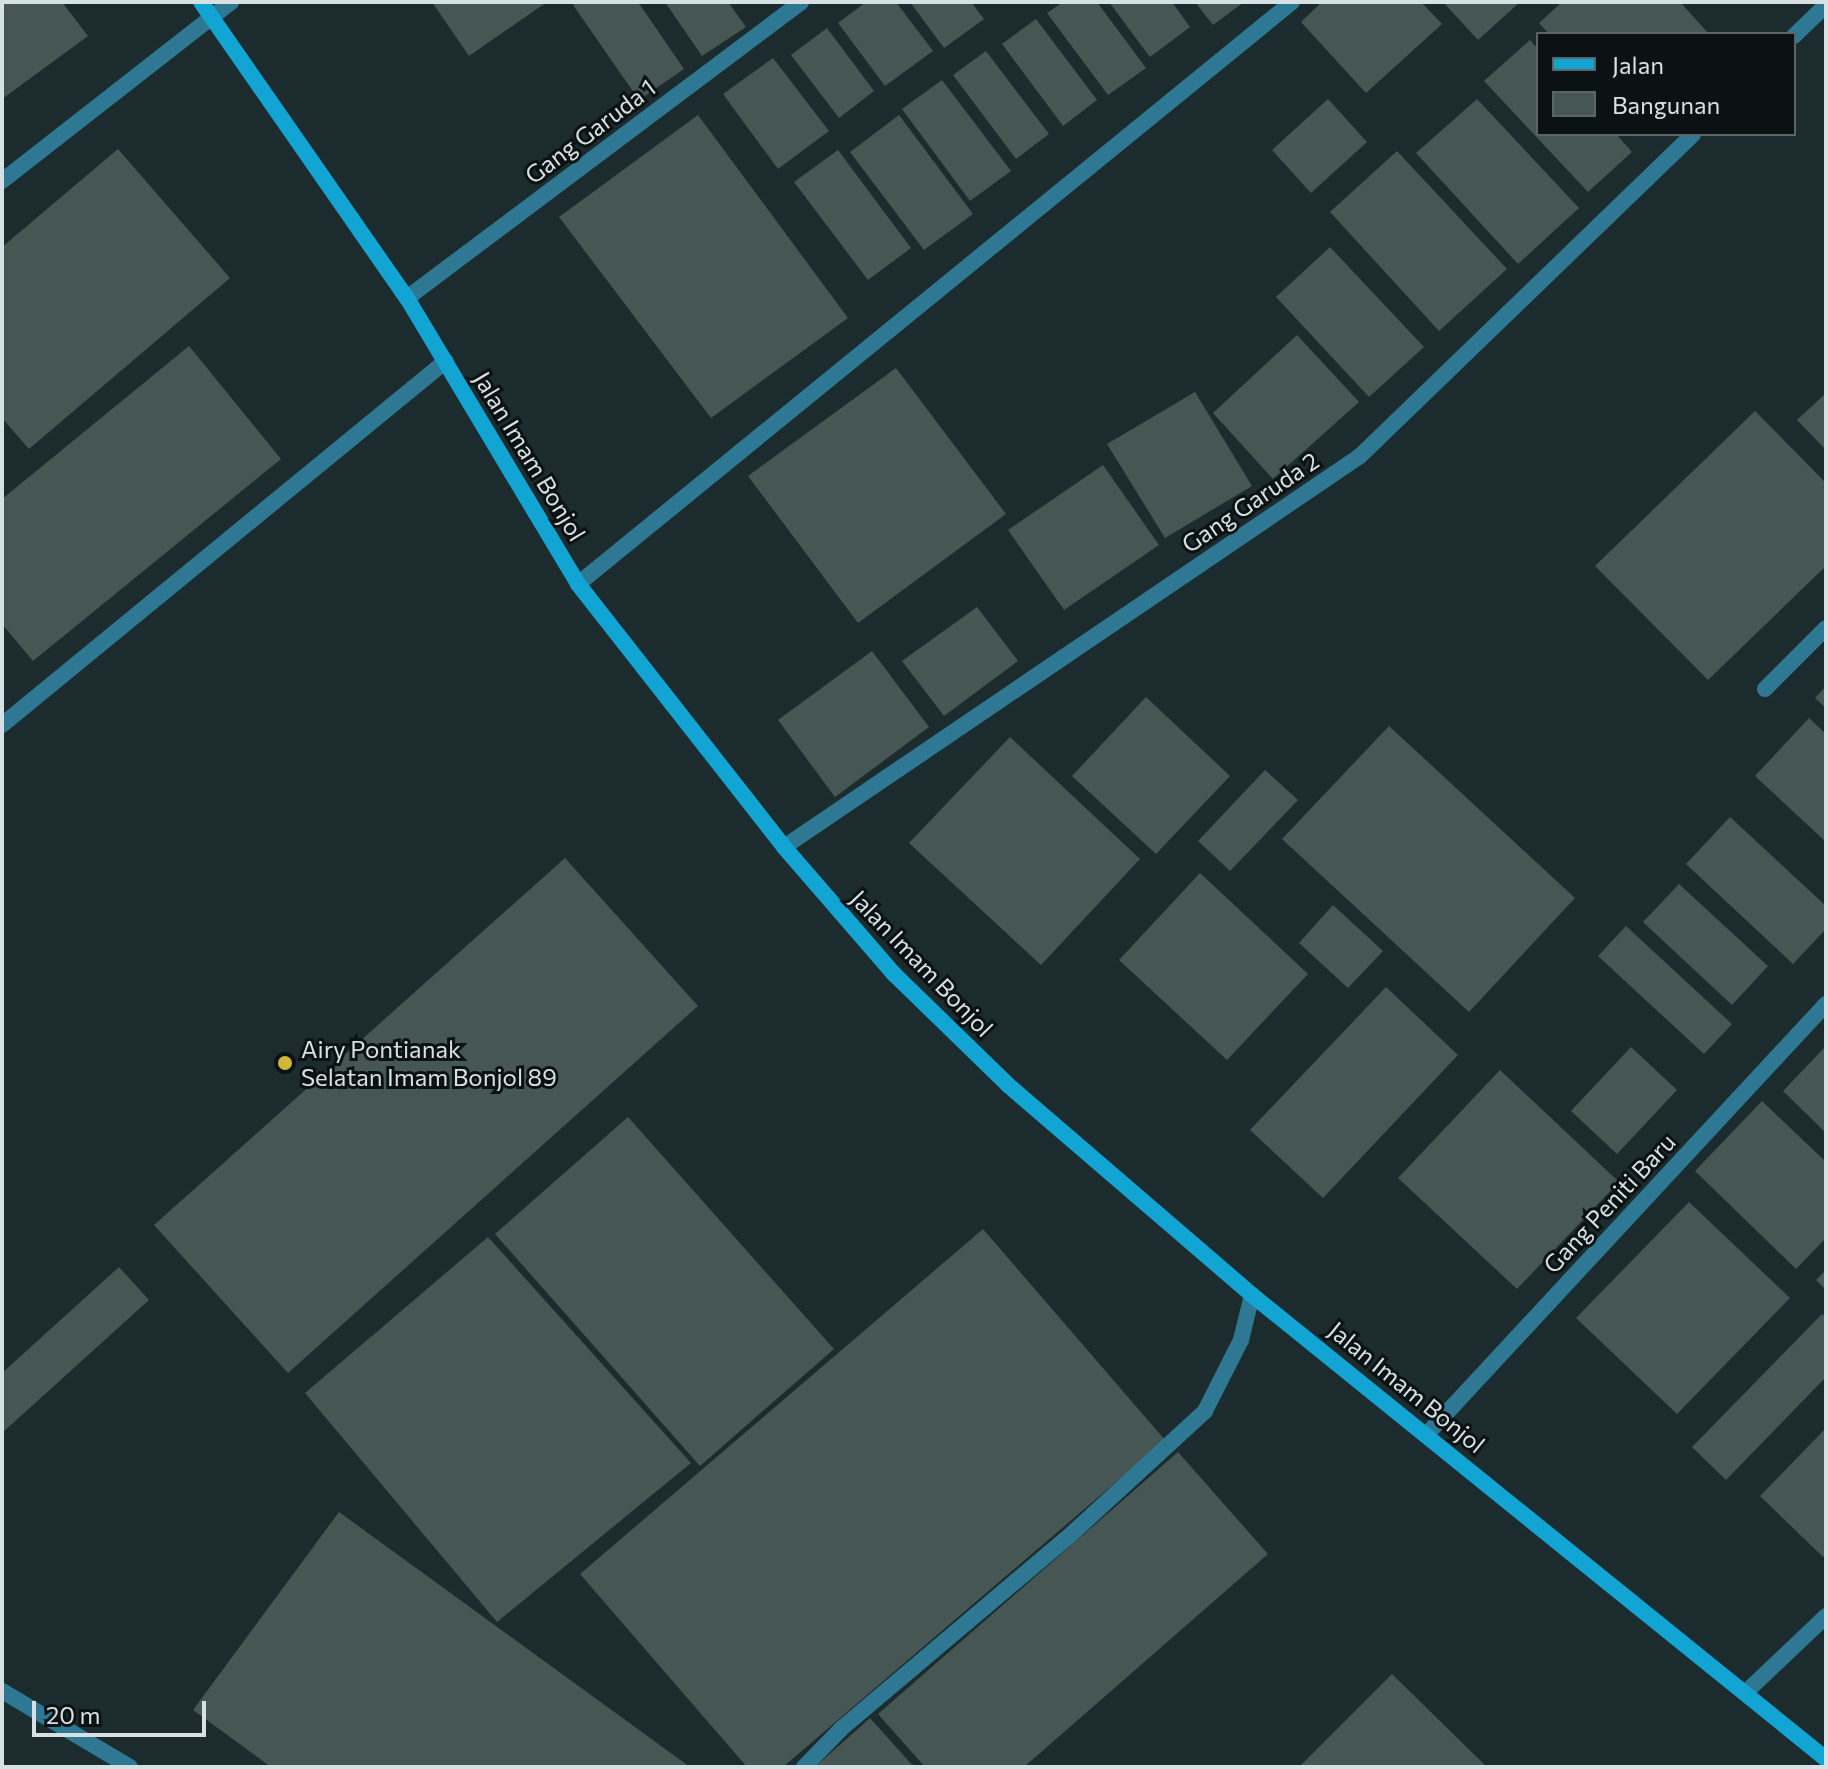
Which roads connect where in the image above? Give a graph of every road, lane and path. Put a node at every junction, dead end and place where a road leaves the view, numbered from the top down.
1 (231, 2) edge
2 (801, 2) edge
3 (1292, 2) edge
4 (1826, 5) edge
5 (205, 9) edge
6 (1796, 34) edge
7 (1691, 136) edge
8 (2, 181) edge
9 (407, 298) junction
10 (446, 361) junction
11 (578, 584) junction
12 (1826, 628) edge
13 (1765, 689) dead end
14 (2, 725) edge
15 (784, 847) junction
16 (1826, 1004) edge
17 (1252, 1295) junction
18 (1427, 1434) junction
19 (1826, 1616) edge
20 (2, 1691) edge
21 (1745, 1693) junction
22 (1826, 1759) edge
23 (130, 1767) edge
24 (804, 1767) edge

1 - 5 street
2 - 9 street, Gang Garuda 1
3 - 11 street
4 - 6 street
5 - 8 street
5 - 9 main road, Jalan Imam Bonjol
7 - 15 street, Gang Garuda 2
9 - 10 main road, Jalan Imam Bonjol
10 - 11 main road, Jalan Imam Bonjol
10 - 14 street
11 - 15 main road, Jalan Imam Bonjol
12 - 13 street
15 - 17 main road, Jalan Imam Bonjol
16 - 18 street, Gang Peniti Baru
17 - 18 main road, Jalan Imam Bonjol
17 - 24 street
18 - 21 main road, Jalan Imam Bonjol
19 - 21 street
20 - 23 street
21 - 22 main road, Jalan Imam Bonjol

